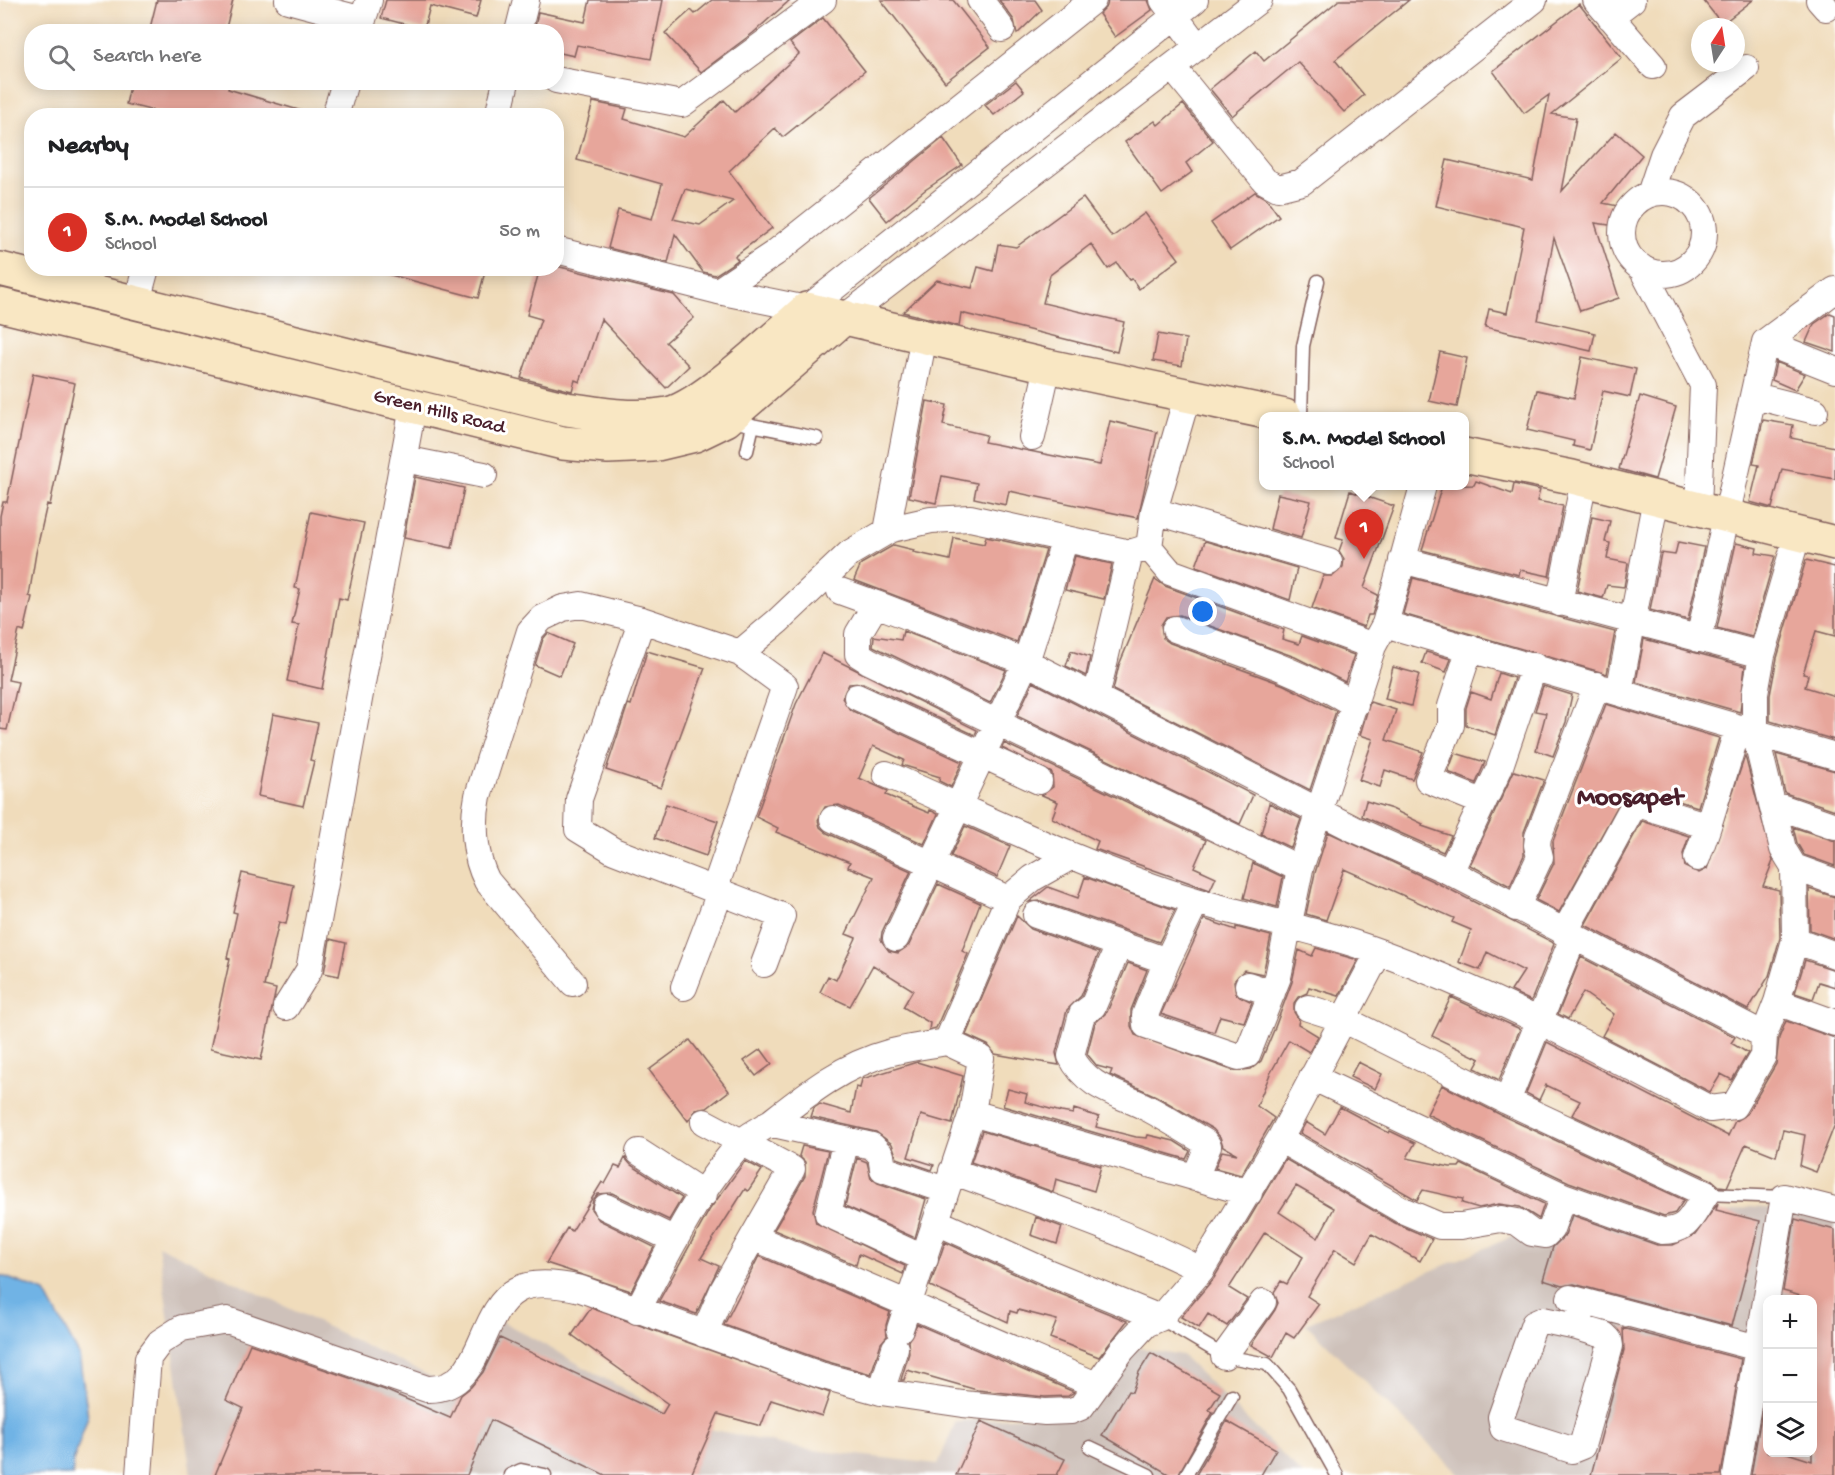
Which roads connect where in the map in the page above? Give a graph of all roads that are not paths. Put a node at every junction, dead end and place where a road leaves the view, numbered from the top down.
1 (288, 0) edge
2 (526, 0) edge
3 (823, 0) edge
4 (980, 0) edge
5 (1093, 0) edge
6 (1195, 0) edge
7 (1259, 0) edge
8 (1534, 0) edge
9 (1632, 0) edge
10 (1168, 8) edge
11 (1603, 8) edge
12 (364, 17) edge
13 (520, 24) edge
14 (1002, 29) dead end
15 (1197, 46) junction
16 (1653, 66) dead end
17 (1173, 68) junction
18 (1746, 68) dead end
19 (564, 82) edge
20 (343, 90) edge
21 (504, 90) edge
22 (337, 108) edge
23 (500, 108) edge
24 (1650, 194) junction
25 (564, 252) edge
26 (1641, 267) junction
27 (0, 269) edge
28 (24, 275) edge
29 (30, 276) edge
30 (144, 276) edge
31 (1317, 281) dead end
32 (1835, 290) edge
33 (718, 291) junction
34 (137, 301) junction
35 (0, 305) edge
36 (807, 309) junction
37 (845, 317) junction
38 (924, 336) junction
39 (1766, 342) junction
40 (1048, 366) junction
41 (1835, 370) edge
42 (1755, 396) junction
43 (1187, 397) junction
44 (413, 407) junction
45 (1815, 411) dead end
46 (1260, 412) edge
47 (1301, 412) edge
48 (748, 430) junction
49 (1032, 437) dead end
50 (817, 438) dead end
51 (747, 450) dead end
52 (1469, 456) edge
53 (404, 459) junction
54 (484, 475) dead end
55 (1584, 480) junction
56 (1422, 490) edge
57 (1656, 498) junction
58 (1154, 511) junction
59 (1712, 511) junction
60 (887, 531) junction
61 (1798, 533) junction
62 (1065, 539) junction
63 (1835, 543) edge
64 (1139, 550) junction
65 (1402, 560) junction
66 (1329, 562) dead end
67 (831, 588) junction
68 (1559, 603) junction
69 (876, 604) junction
70 (642, 620) junction
71 (1633, 622) junction
72 (1385, 624) junction
73 (1174, 629) dead end
74 (1699, 639) junction
75 (1373, 646) junction
76 (1470, 648) junction
77 (740, 652) junction
78 (1762, 655) junction
79 (1026, 662) junction
80 (1534, 666) junction
81 (1608, 689) junction
82 (857, 697) dead end
83 (1096, 697) junction
84 (1355, 705) junction
85 (998, 724) junction
86 (1746, 731) junction
87 (984, 755) junction
88 (1835, 756) edge
89 (886, 774) dead end
90 (1039, 781) dead end
91 (1482, 802) junction
92 (1772, 804) junction
93 (958, 806) junction
94 (1321, 811) junction
95 (833, 819) dead end
96 (1708, 826) junction
97 (1835, 826) edge
98 (1072, 856) junction
99 (1697, 858) dead end
100 (930, 865) junction
101 (1794, 867) junction
102 (1300, 869) junction
103 (1450, 873) junction
104 (1835, 882) edge
105 (718, 889) junction
106 (1008, 899) junction
107 (1196, 901) junction
108 (1516, 908) junction
109 (1036, 915) dead end
110 (1290, 924) junction
111 (1569, 935) junction
112 (896, 938) dead end
113 (1795, 940) junction
114 (1119, 945) junction
115 (1379, 952) junction
116 (1835, 955) edge
117 (1167, 961) junction
118 (764, 964) dead end
119 (573, 983) dead end
120 (1248, 985) dead end
121 (684, 987) dead end
122 (1272, 993) junction
123 (1777, 1002) junction
124 (286, 1007) dead end
125 (1308, 1008) dead end
126 (1343, 1019) junction
127 (1539, 1019) junction
128 (1835, 1023) edge
129 (1764, 1035) junction
130 (947, 1042) junction
131 (1312, 1077) junction
132 (1507, 1101) junction
133 (972, 1113) junction
134 (704, 1122) dead end
135 (770, 1124) junction
136 (1280, 1139) junction
137 (846, 1140) junction
138 (742, 1142) junction
139 (639, 1152) dead end
140 (1195, 1178) junction
141 (949, 1181) junction
142 (1249, 1193) junction
143 (704, 1194) junction
144 (1706, 1194) junction
145 (1563, 1196) junction
146 (1784, 1197) junction
147 (606, 1207) dead end
148 (1835, 1210) edge
149 (937, 1221) junction
150 (753, 1237) junction
151 (675, 1240) junction
152 (925, 1259) junction
153 (1201, 1270) junction
154 (1263, 1302) dead end
155 (908, 1303) junction
156 (637, 1311) junction
157 (1160, 1318) junction
158 (1577, 1327) junction
159 (704, 1334) junction
160 (1758, 1348) junction
161 (1224, 1356) junction
162 (1096, 1385) junction
163 (881, 1392) junction
164 (1232, 1396) dead end
165 (1090, 1447) dead end
166 (139, 1475) edge
167 (510, 1475) edge
168 (545, 1475) edge
169 (1149, 1475) edge
170 (1186, 1475) edge
171 (1337, 1475) edge
172 (1736, 1475) edge

1 - 12 street
2 - 13 street
3 - 19 street
4 - 14 street
5 - 33 street
6 - 10 street
7 - 15 street
8 - 17 street
9 - 11 street
10 - 15 street
10 - 36 street
11 - 16 street
15 - 17 street
17 - 37 street
18 - 24 street
20 - 22 street
21 - 23 street
24 - 26 street
24 - 26 street
25 - 33 street
26 - 59 street
27 - 28 street, Green Hills Road
29 - 34 street, Green Hills Road
30 - 34 street
31 - 47 lane
32 - 39 street
33 - 36 street
34 - 36 street, Green Hills Road
35 - 44 street, Green Hills Road
36 - 37 street
37 - 38 street
37 - 48 street, Green Hills Road
38 - 40 street
38 - 60 street
39 - 41 street
39 - 42 street
40 - 43 street
40 - 49 street
42 - 45 street
42 - 59 street
43 - 46 street
43 - 58 street
44 - 48 street, Green Hills Road
44 - 53 street
48 - 50 lane
48 - 51 lane
52 - 55 street
53 - 54 street
53 - 124 street
55 - 57 street
55 - 68 street
56 - 65 street
57 - 59 street
57 - 71 street
58 - 64 street
58 - 66 street
59 - 61 street
59 - 74 street
60 - 62 street
60 - 67 street
61 - 63 street
61 - 78 street
62 - 64 street
62 - 79 street
64 - 75 street
64 - 83 street
65 - 68 street
65 - 72 street
67 - 69 street
67 - 77 street
68 - 71 street
69 - 79 street
69 - 85 street
70 - 77 street
70 - 105 street
70 - 119 street
71 - 74 street
71 - 81 street
72 - 75 street
72 - 76 street
73 - 84 street
74 - 78 street
75 - 84 street
76 - 80 street
76 - 91 street
77 - 105 street
78 - 86 street
79 - 83 street
79 - 85 street
80 - 81 street
80 - 91 street
81 - 86 street
81 - 108 street
82 - 87 street
83 - 94 street
84 - 94 street
85 - 87 street
85 - 102 street
86 - 88 street
86 - 92 street
86 - 96 street
87 - 90 street
87 - 93 street
89 - 93 street
91 - 103 street
92 - 97 street
92 - 101 street
93 - 98 street
93 - 100 street
94 - 102 street
94 - 103 street
95 - 100 street
96 - 99 street
96 - 111 street
98 - 106 street
98 - 107 street
100 - 106 street
100 - 112 street
101 - 104 street
101 - 113 street
102 - 110 street
103 - 108 street
105 - 118 street
105 - 121 street
106 - 130 street
107 - 110 street
107 - 117 street
108 - 111 street
109 - 114 street
110 - 115 street
110 - 122 street
111 - 127 street
111 - 129 street
113 - 116 street
113 - 123 street
114 - 117 street
114 - 140 street
115 - 126 street
115 - 127 street
117 - 122 street
120 - 122 street
123 - 128 street
123 - 129 street
125 - 126 street
126 - 131 street
126 - 132 street
127 - 129 street
127 - 132 street
130 - 133 street
130 - 135 street
131 - 136 street
131 - 145 street
132 - 144 street
133 - 140 street
133 - 141 street
134 - 138 street
135 - 137 street
135 - 138 street
136 - 142 street
136 - 145 street
137 - 141 street
137 - 152 street
138 - 143 street
138 - 150 street
139 - 143 street
140 - 142 street
141 - 149 street
141 - 153 street
142 - 153 street
143 - 151 street
144 - 145 street
144 - 146 lane
146 - 148 street
146 - 160 street
147 - 151 street
149 - 152 street
149 - 157 street
150 - 155 street
150 - 159 street
151 - 156 street
152 - 155 street
153 - 157 street
154 - 161 street
155 - 162 street
155 - 163 street
156 - 159 street
156 - 166 street
157 - 161 lane
157 - 162 street
158 - 158 street
158 - 160 street
159 - 163 street
160 - 172 street
161 - 171 lane
162 - 163 street
164 - 170 lane
165 - 169 lane
167 - 168 lane

